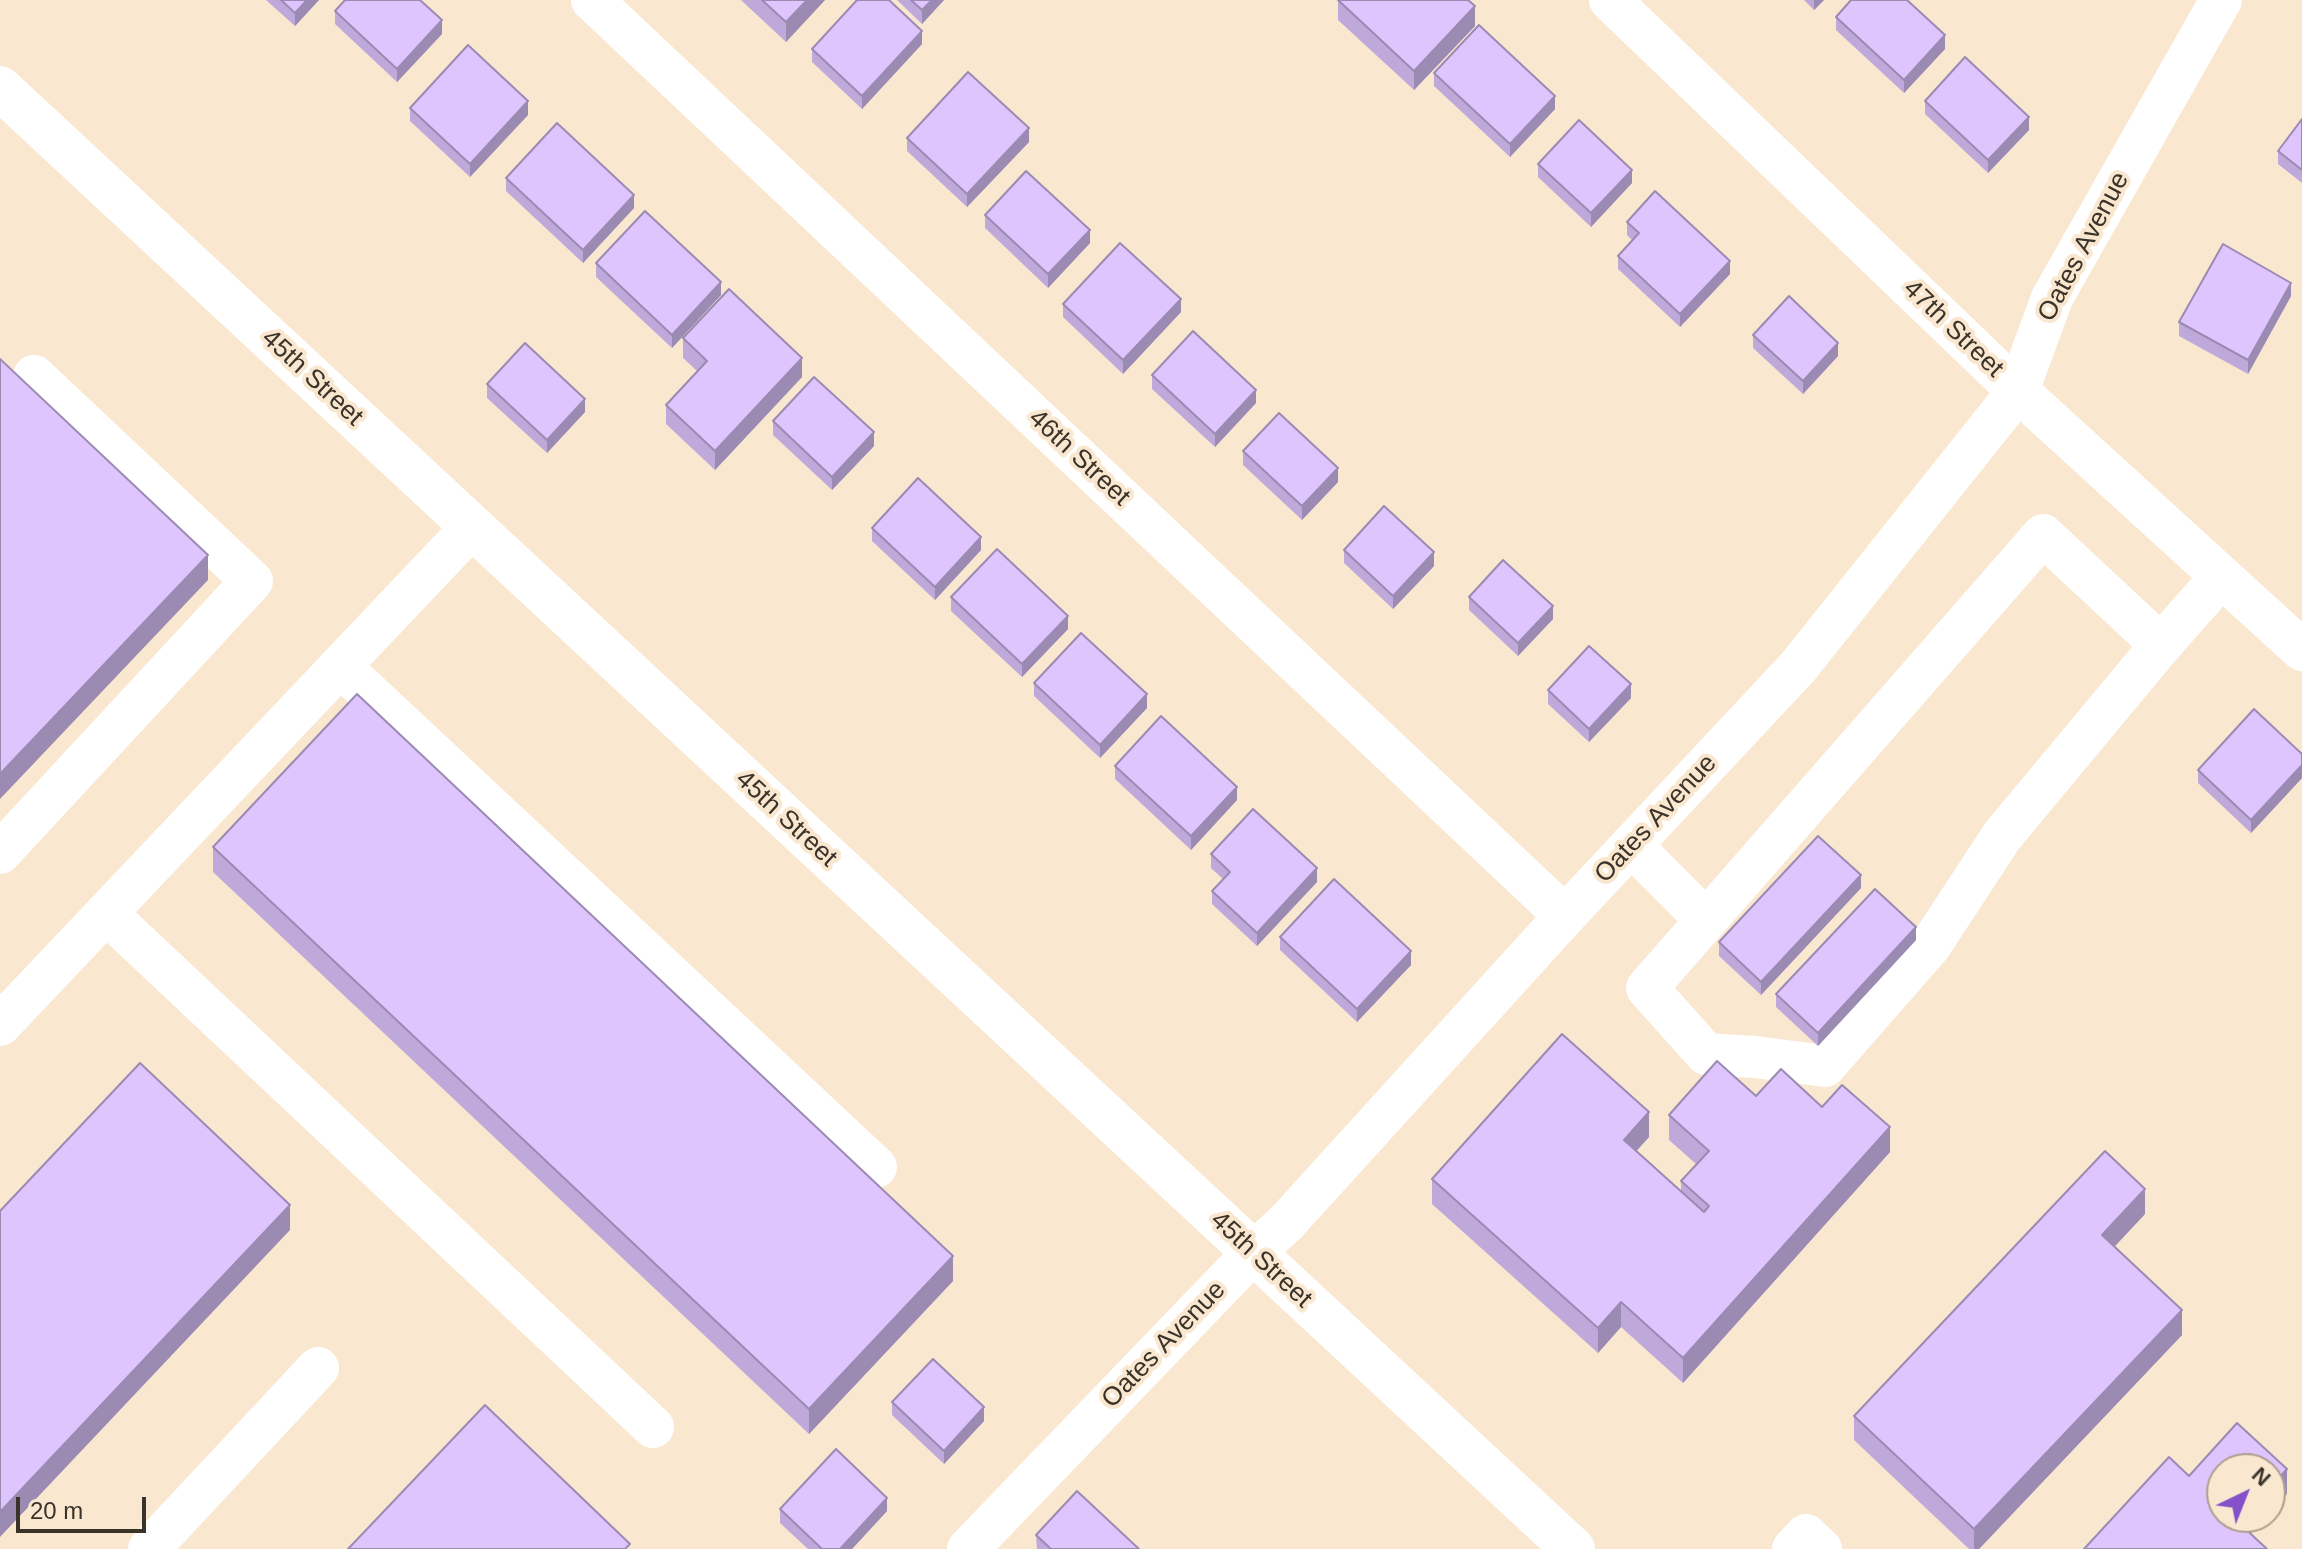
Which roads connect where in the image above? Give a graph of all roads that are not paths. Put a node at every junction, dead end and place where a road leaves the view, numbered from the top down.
1 (592, 0) edge
2 (1610, 0) edge
3 (2221, 0) edge
4 (0, 88) edge
5 (34, 376) dead end
6 (2018, 391) junction
7 (472, 527) junction
8 (2221, 577) junction
9 (2161, 645) junction
10 (2302, 650) edge
11 (340, 666) junction
12 (1631, 845) junction
13 (0, 853) edge
14 (106, 913) junction
15 (1565, 916) junction
16 (1706, 920) junction
17 (0, 1025) edge
18 (876, 1167) dead end
19 (1253, 1253) junction
20 (318, 1368) dead end
21 (653, 1427) dead end
22 (149, 1549) edge
23 (968, 1549) edge
24 (1573, 1549) edge
25 (1793, 1549) edge
26 (1821, 1549) edge

1 - 15 street, 46th Street
2 - 6 street, 47th Street
3 - 6 street, Oates Avenue
4 - 7 main road, 45th Street
5 - 13 street
6 - 8 street, 47th Street
6 - 12 street, Oates Avenue
7 - 11 street
7 - 19 main road, 45th Street
8 - 9 street
8 - 10 street, 47th Street
9 - 16 street
9 - 16 street
11 - 14 street
11 - 18 street
12 - 15 street, Oates Avenue
12 - 16 street
14 - 17 street
14 - 21 street
15 - 19 street, Oates Avenue
19 - 23 street, Oates Avenue
19 - 24 main road, 45th Street
20 - 22 street
25 - 26 street

